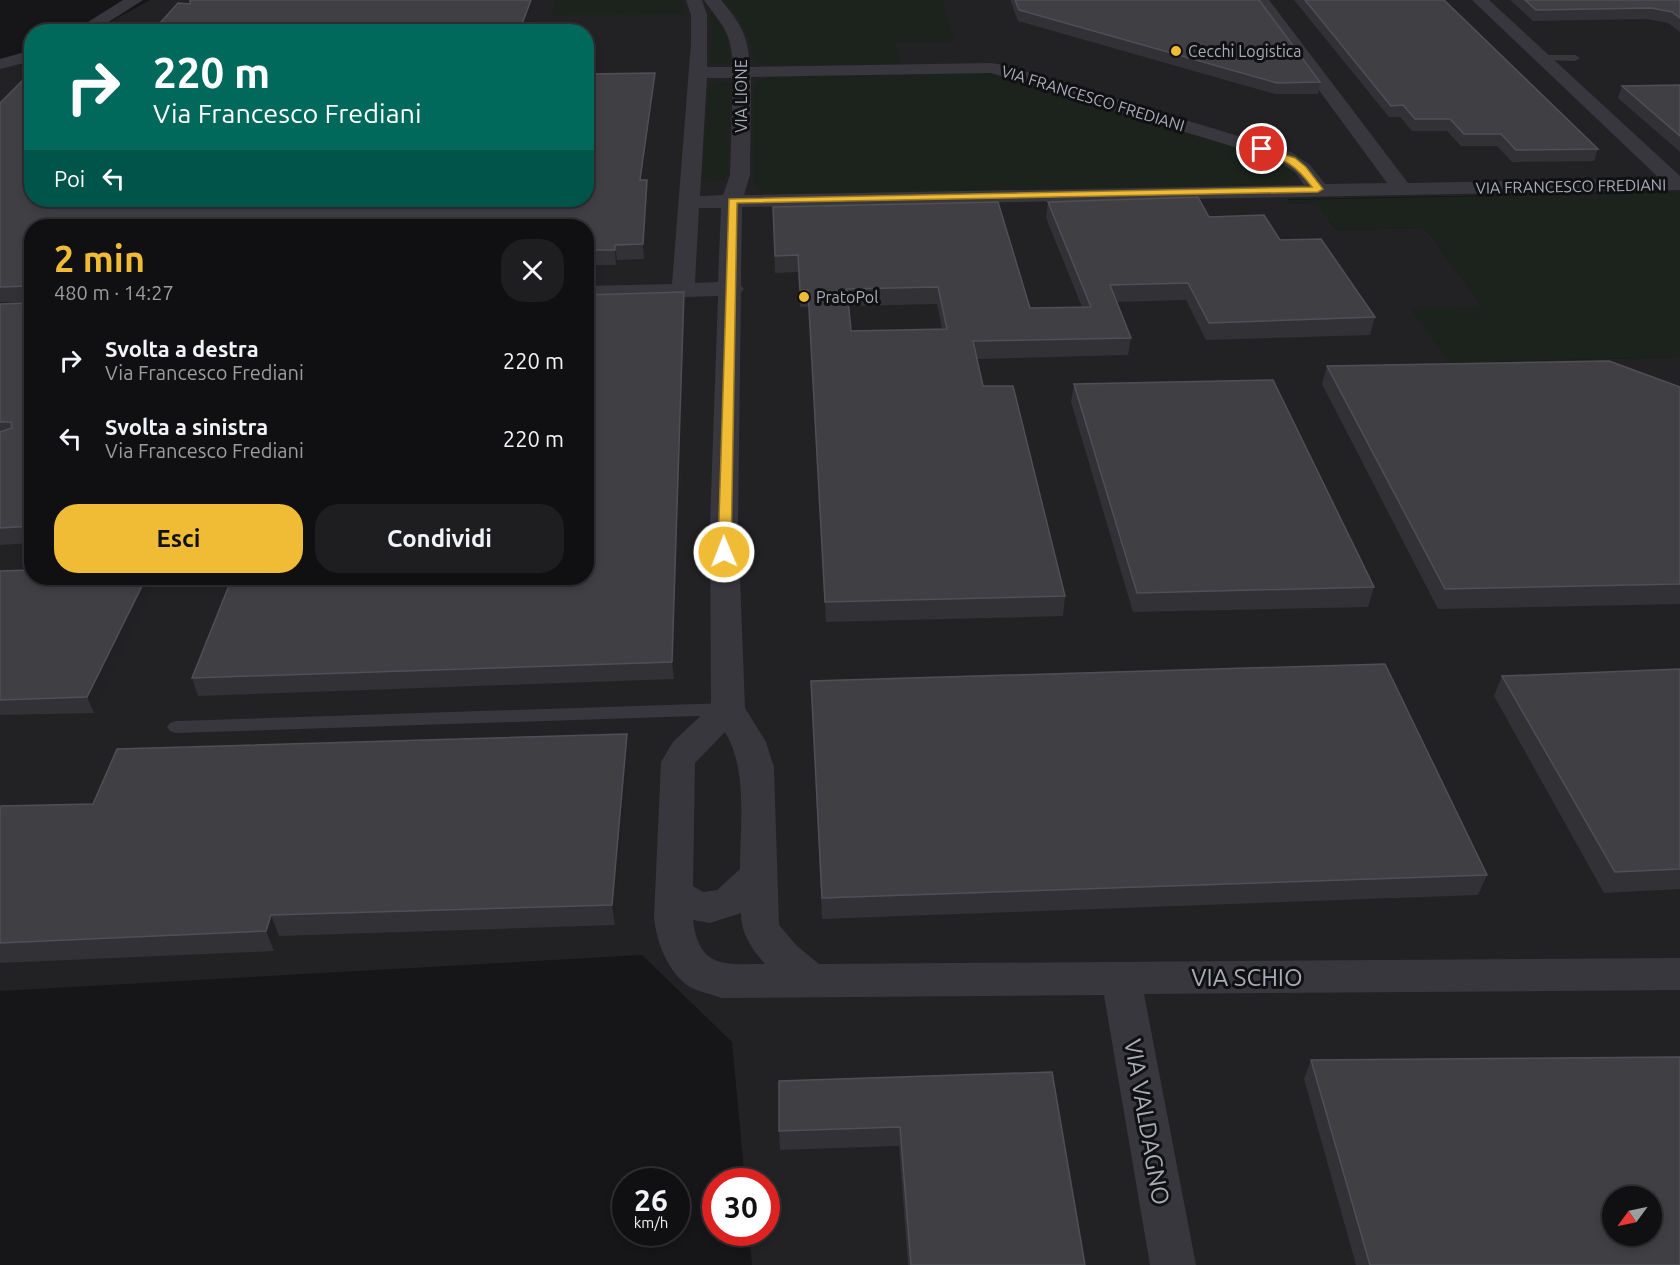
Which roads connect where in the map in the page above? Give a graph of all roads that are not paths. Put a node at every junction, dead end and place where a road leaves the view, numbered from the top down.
1 (135, 0) edge
2 (694, 0) edge
3 (712, 0) edge
4 (1261, 0) edge
5 (1480, 0) edge
6 (94, 24) edge
7 (1544, 58) junction
8 (1575, 58) dead end
9 (742, 72) junction
10 (697, 73) junction
11 (1678, 184) edge
12 (1318, 189) junction
13 (1402, 189) junction
14 (732, 201) junction
15 (690, 202) junction
16 (732, 289) junction
17 (683, 290) junction
18 (594, 293) edge
19 (728, 709) junction
20 (176, 727) dead end
21 (759, 873) junction
22 (674, 892) junction
23 (1680, 974) edge
24 (1121, 978) junction
25 (813, 981) junction
26 (1173, 1265) edge

1 - 6 street
2 - 10 street
3 - 9 street, VIA LIONE
4 - 13 street
5 - 7 street
7 - 8 lane
7 - 11 street
9 - 10 street, VIA FRANCESCO FREDIANI
9 - 12 street, VIA FRANCESCO FREDIANI
9 - 14 street, VIA LIONE
10 - 15 street
11 - 13 street, VIA FRANCESCO FREDIANI
12 - 13 street, VIA FRANCESCO FREDIANI
12 - 14 street, VIA FRANCESCO FREDIANI
14 - 15 street, VIA FRANCESCO FREDIANI
14 - 16 street, VIA LIONE
15 - 17 street
16 - 17 street
16 - 19 street, VIA LIONE
17 - 18 street
19 - 20 lane
19 - 21 street
19 - 22 street, VIA SCHIO
21 - 22 street
21 - 25 street
22 - 25 street, VIA SCHIO
23 - 24 street, VIA SCHIO
24 - 25 street, VIA SCHIO
24 - 26 street, VIA VALDAGNO

